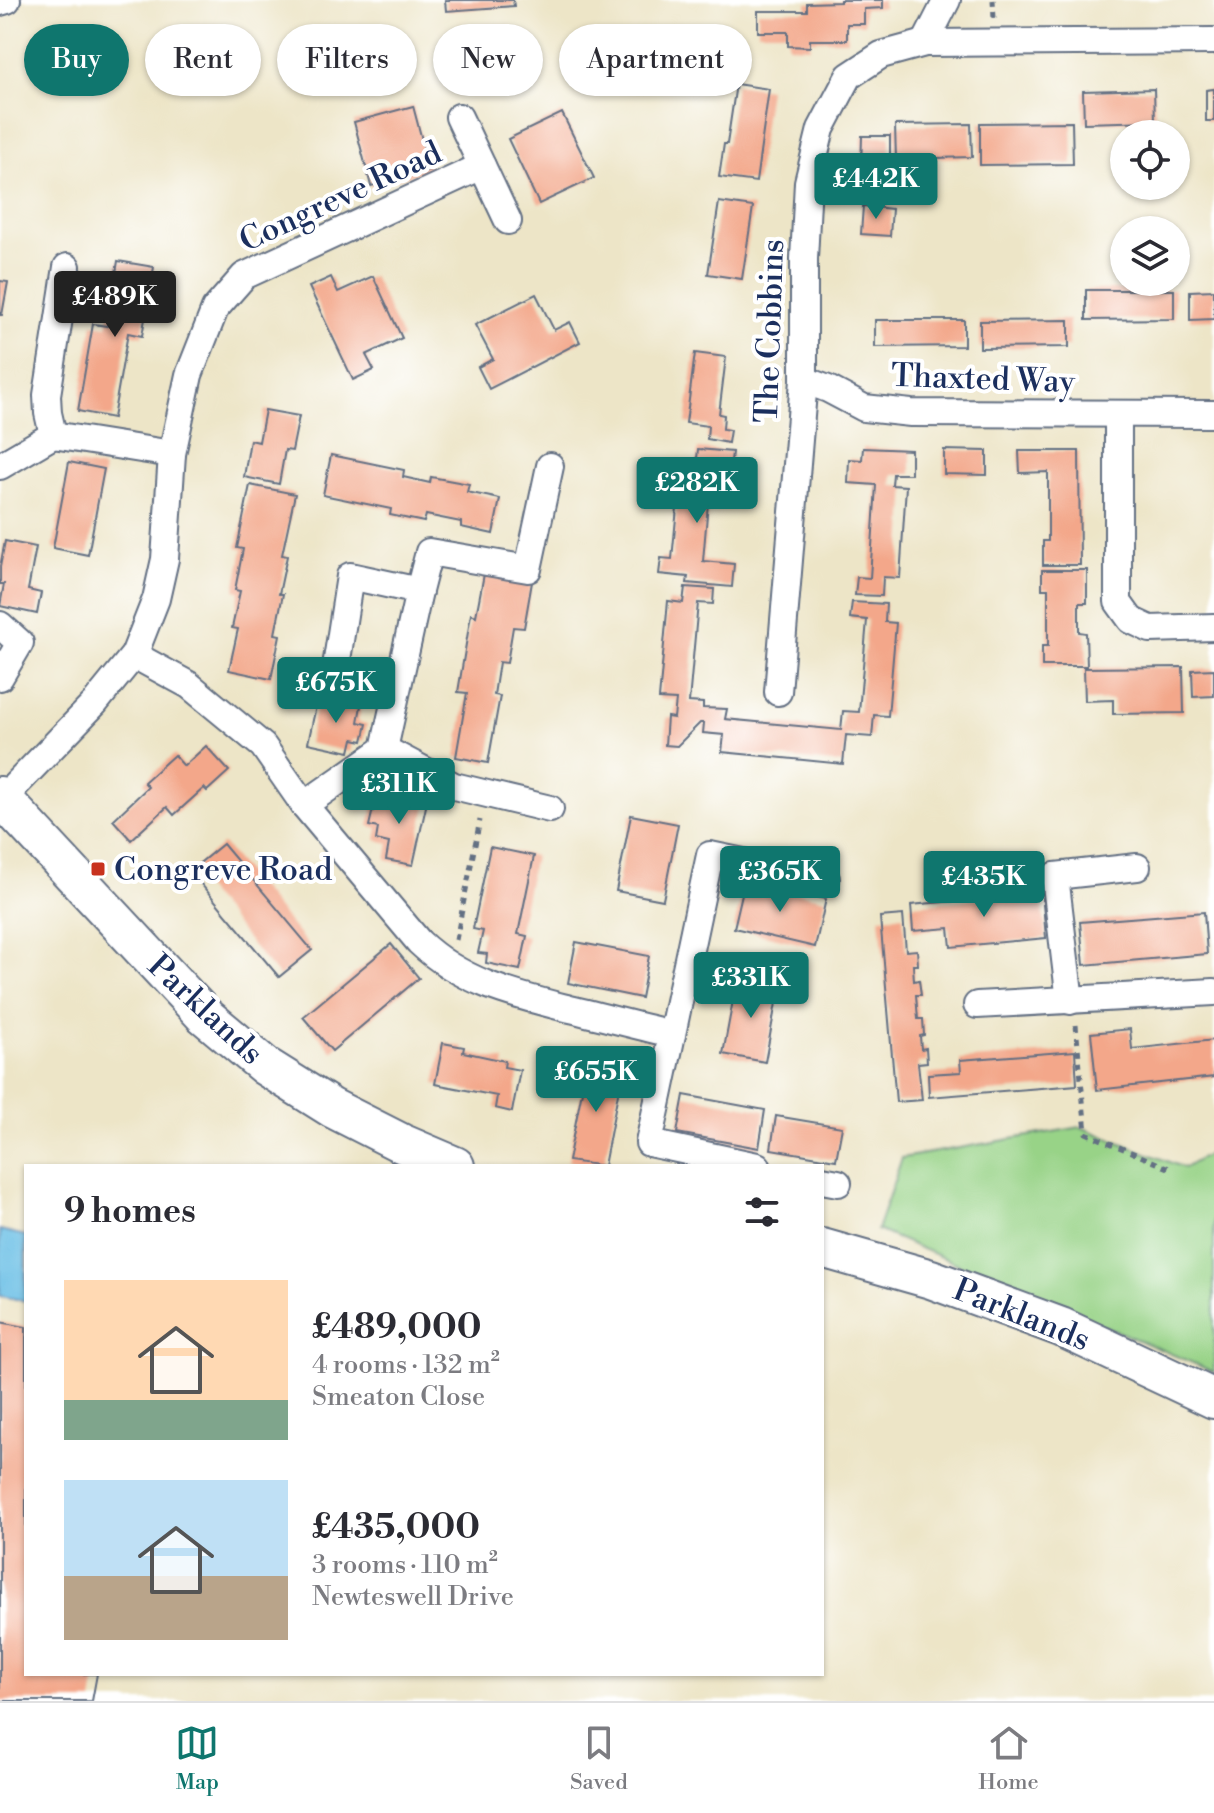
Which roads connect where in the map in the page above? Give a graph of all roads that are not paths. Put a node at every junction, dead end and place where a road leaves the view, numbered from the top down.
1 (7, 0) edge
2 (947, 0) edge
3 (0, 2) edge
4 (1214, 41) edge
5 (925, 43) junction
6 (459, 117) dead end
7 (482, 166) junction
8 (508, 221) dead end
9 (67, 267) dead end
10 (804, 380) junction
11 (1214, 414) edge
12 (1118, 415) junction
13 (53, 435) junction
14 (172, 454) junction
15 (0, 466) edge
16 (550, 466) dead end
17 (419, 591) junction
18 (0, 625) edge
19 (1214, 627) edge
20 (134, 655) junction
21 (335, 673) dead end
22 (0, 677) edge
23 (778, 692) dead end
24 (384, 749) junction
25 (1, 798) edge
26 (304, 805) junction
27 (550, 809) dead end
28 (1137, 867) dead end
29 (826, 879) dead end
30 (1214, 992) edge
31 (1070, 1001) junction
32 (977, 1005) dead end
33 (672, 1034) junction
34 (450, 1164) edge
35 (748, 1164) edge
36 (824, 1249) edge
37 (1214, 1399) edge

1 - 3 street
2 - 5 street
4 - 5 street
5 - 10 street, The Cobbins
6 - 7 street, Congreve Road
7 - 8 street, Congreve Road
7 - 14 street, Congreve Road
9 - 13 street
10 - 12 street, Thaxted Way
10 - 23 street, The Cobbins
11 - 12 street, Thaxted Way
12 - 19 street, Thaxted Way
13 - 14 street
13 - 15 street
14 - 20 street, Congreve Road
16 - 17 street
17 - 21 street
17 - 24 street
18 - 22 street
20 - 25 street, Congreve Road
20 - 26 street
24 - 26 street
24 - 27 street
25 - 34 street, Parklands
26 - 33 street
28 - 31 street
29 - 33 street
30 - 31 street
31 - 32 street
33 - 35 street
36 - 37 street, Parklands

